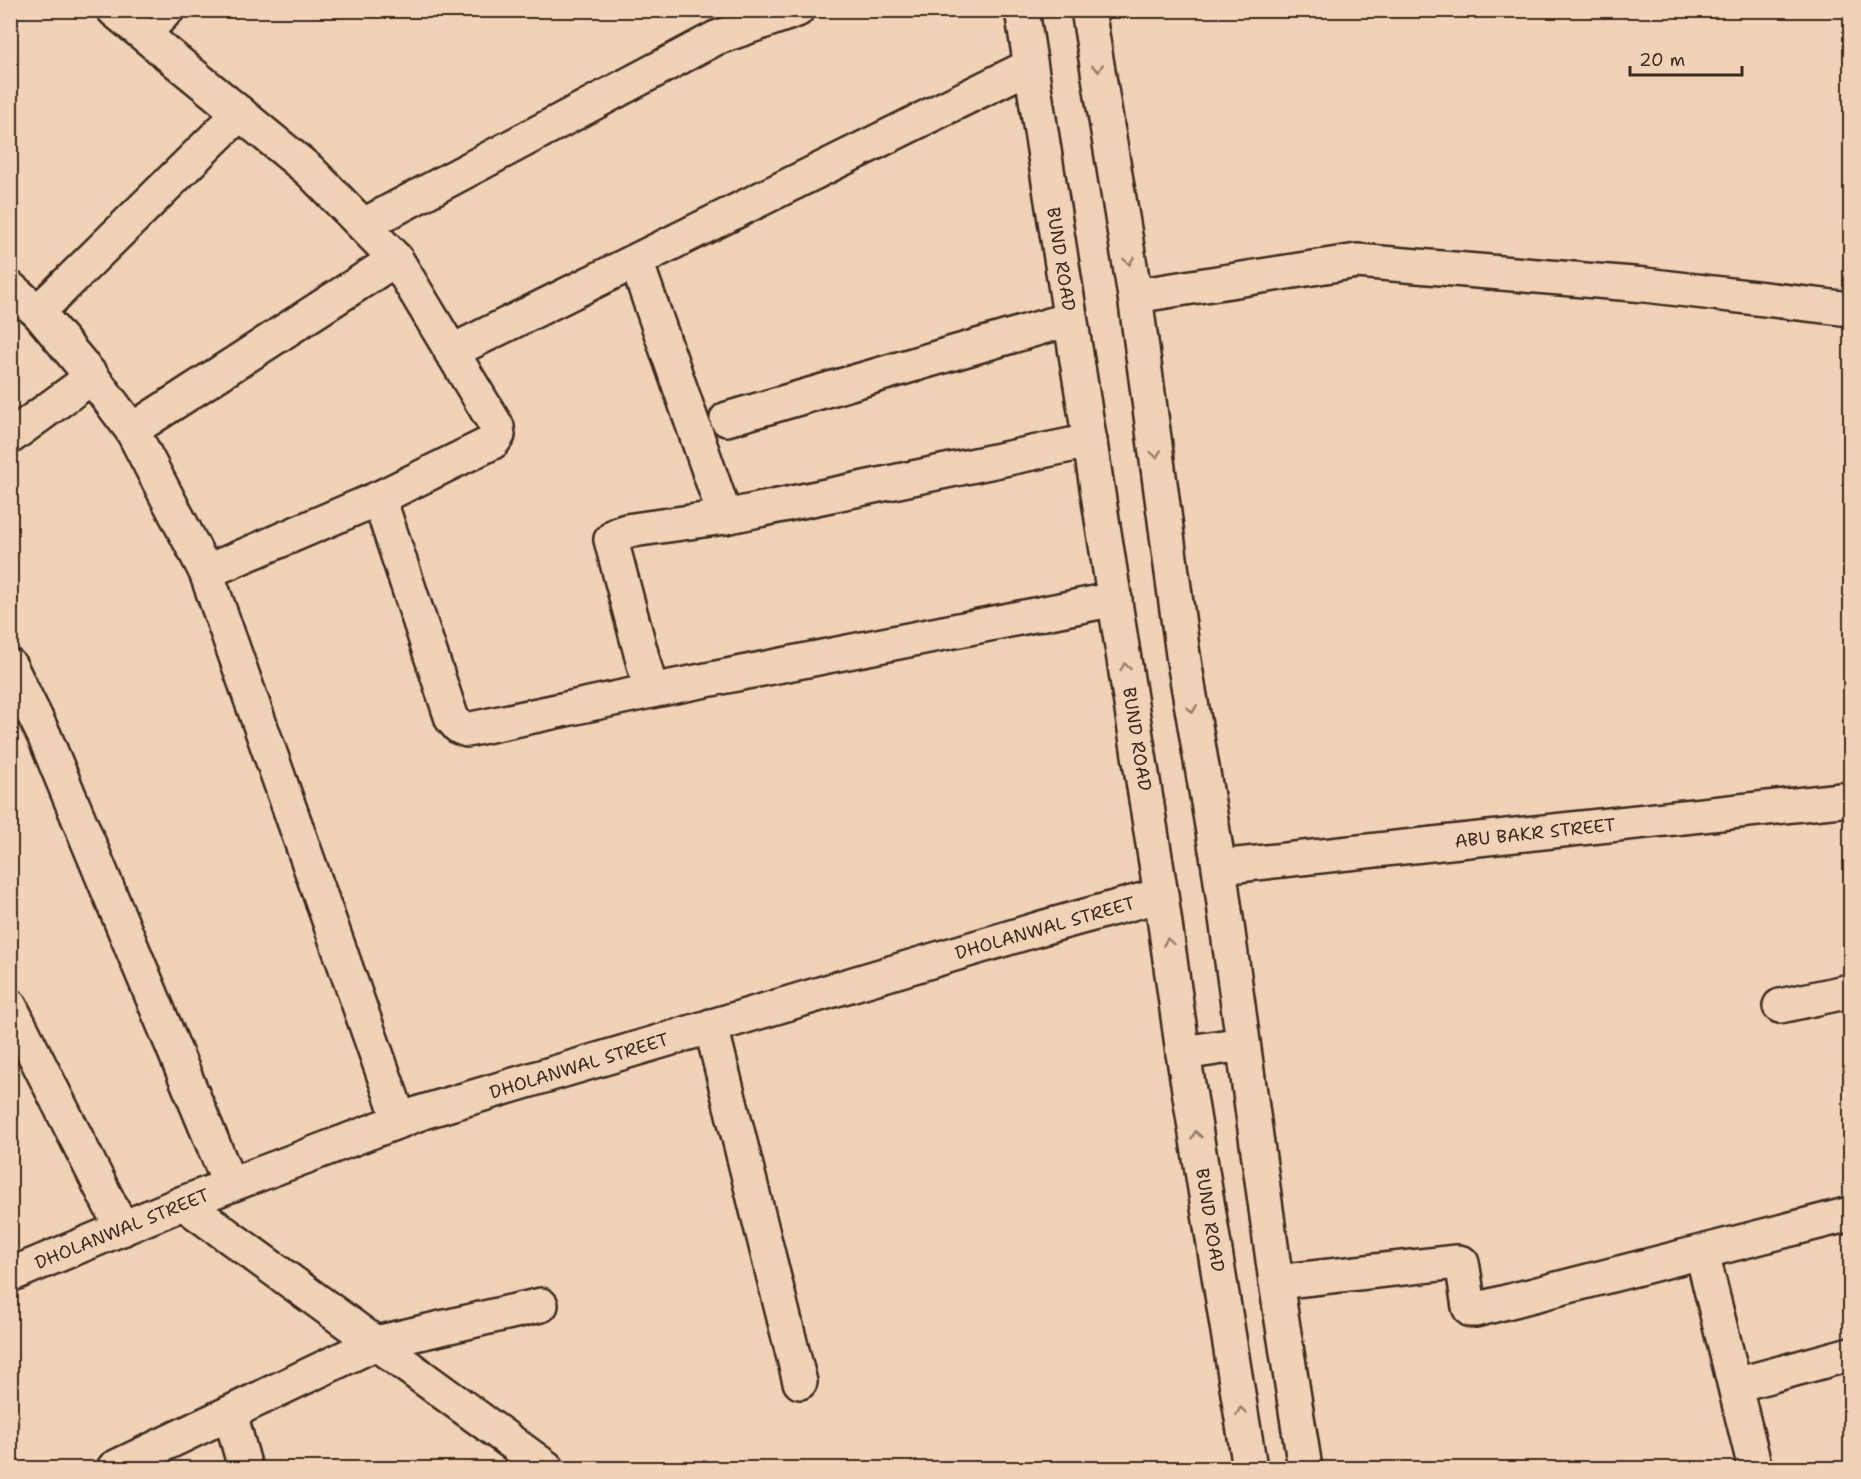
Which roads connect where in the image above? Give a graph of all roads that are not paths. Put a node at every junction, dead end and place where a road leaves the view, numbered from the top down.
1 (114, 10) edge
2 (175, 10) edge
3 (797, 10) edge
4 (1022, 10) edge
5 (1088, 10) edge
6 (148, 38) junction
7 (1030, 66) junction
8 (240, 113) junction
9 (364, 225) junction
10 (396, 258) junction
11 (636, 261) junction
12 (10, 288) edge
13 (1135, 296) junction
14 (1851, 309) edge
15 (38, 312) junction
16 (1070, 319) junction
17 (451, 352) junction
18 (92, 377) junction
19 (727, 419) dead end
20 (132, 430) junction
21 (10, 437) edge
22 (1090, 441) junction
23 (379, 498) junction
24 (724, 516) junction
25 (206, 572) junction
26 (1115, 599) junction
27 (10, 666) edge
28 (651, 690) junction
29 (1851, 799) edge
30 (1219, 867) junction
31 (1161, 895) junction
32 (1851, 991) edge
33 (10, 1005) edge
34 (1780, 1006) dead end
35 (711, 1026) junction
36 (1243, 1044) junction
37 (1183, 1053) junction
38 (400, 1121) junction
39 (230, 1185) junction
40 (183, 1203) junction
41 (1851, 1214) edge
42 (122, 1229) junction
43 (1702, 1252) junction
44 (10, 1275) edge
45 (1276, 1282) junction
46 (541, 1305) dead end
47 (376, 1343) junction
48 (1851, 1354) edge
49 (800, 1382) dead end
50 (1736, 1385) junction
51 (230, 1413) junction
52 (114, 1468) edge
53 (245, 1468) edge
54 (547, 1468) edge
55 (1250, 1468) edge
56 (1305, 1468) edge
57 (1755, 1468) edge

1 - 6 street
2 - 6 lane
3 - 9 street
4 - 7 street, BUND ROAD
5 -> 13 street
6 - 8 street
7 - 11 street
7 - 16 street, BUND ROAD
8 - 9 street
8 - 15 street
9 - 10 street
10 - 17 street
10 - 20 street
11 - 17 street
11 - 24 street
12 - 15 street
13 - 14 street
13 -> 30 street
15 - 18 street
16 - 19 street
16 - 22 street, BUND ROAD
17 - 23 street
18 - 20 street
18 - 21 street
20 - 25 street
22 - 24 street
22 - 26 street, BUND ROAD
23 - 25 street
23 - 28 street
24 - 28 street
25 - 38 street
26 - 28 street
31 -> 26 street, BUND ROAD
27 - 39 street
29 - 30 street, ABU BAKR STREET
30 - 36 street
31 - 35 street, DHOLANWAL STREET
37 -> 31 street, BUND ROAD
32 - 34 street
33 - 42 street
35 - 38 street, DHOLANWAL STREET
35 - 49 street
36 - 37 street
36 - 45 street
55 -> 37 street, BUND ROAD
38 - 39 street, DHOLANWAL STREET
39 - 40 street, DHOLANWAL STREET
40 - 42 street, DHOLANWAL STREET
40 - 47 street
41 - 43 street
42 - 44 street, DHOLANWAL STREET
43 - 45 street
43 - 50 street
45 - 56 street
46 - 47 street
47 - 51 street
47 - 54 street
48 - 50 street
50 - 57 street
51 - 52 street
51 - 53 street

